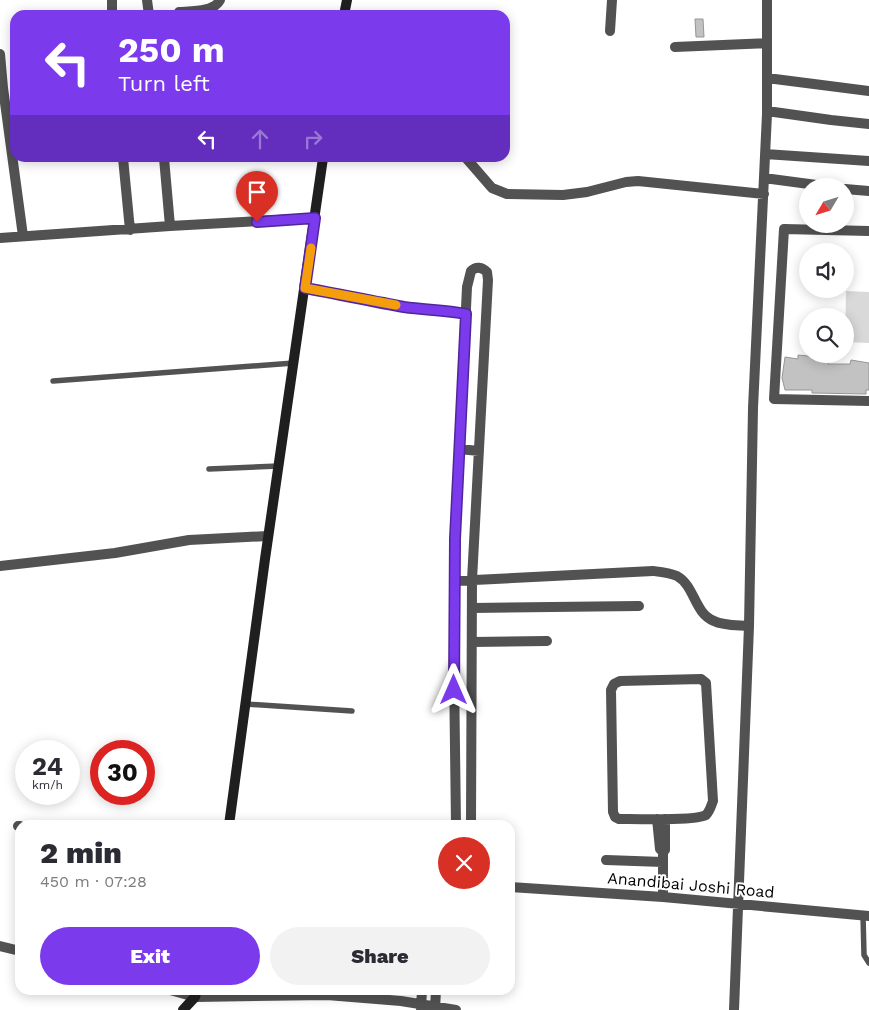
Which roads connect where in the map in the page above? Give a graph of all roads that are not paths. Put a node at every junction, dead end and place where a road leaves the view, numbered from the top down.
1 (220, 0) edge
2 (612, 0) edge
3 (767, 0) edge
4 (194, 10) edge
5 (610, 31) dead end
6 (767, 44) junction
7 (675, 47) dead end
8 (0, 54) edge
9 (767, 78) junction
10 (869, 91) edge
11 (767, 111) junction
12 (869, 124) edge
13 (10, 143) edge
14 (765, 154) junction
15 (869, 161) edge
16 (13, 162) edge
17 (123, 162) edge
18 (164, 162) edge
19 (322, 162) edge
20 (469, 162) edge
21 (764, 178) junction
22 (799, 183) edge
23 (854, 190) edge
24 (869, 191) edge
25 (764, 194) junction
26 (315, 218) junction
27 (170, 226) junction
28 (130, 230) junction
29 (869, 231) edge
30 (23, 236) junction
31 (0, 238) edge
32 (305, 288) junction
33 (466, 314) junction
34 (294, 363) junction
35 (53, 381) dead end
36 (869, 402) edge
37 (459, 449) junction
38 (479, 451) junction
39 (279, 466) junction
40 (209, 469) dead end
41 (268, 536) junction
42 (0, 566) edge
43 (472, 580) junction
44 (454, 581) junction
45 (639, 606) dead end
46 (472, 608) junction
47 (749, 626) junction
48 (547, 641) dead end
49 (472, 642) junction
50 (246, 704) junction
51 (352, 711) dead end
52 (661, 819) junction
53 (229, 820) edge
54 (456, 820) edge
55 (470, 820) edge
56 (663, 853) junction
57 (606, 860) dead end
58 (515, 887) edge
59 (663, 897) junction
60 (737, 904) junction
61 (866, 915) edge
62 (0, 946) edge
63 (15, 950) edge
64 (869, 963) edge
65 (194, 995) edge
66 (327, 995) edge
67 (436, 995) edge
68 (421, 1007) edge
69 (435, 1008) edge
70 (183, 1010) edge
71 (456, 1010) edge
72 (734, 1010) edge

1 - 4 street
2 - 5 street
3 - 6 street
6 - 7 street
6 - 9 street
8 - 13 street
9 - 10 street
9 - 11 street
11 - 12 street
11 - 14 street
14 - 15 street
14 - 21 street
16 - 30 street
17 - 28 street
18 - 27 street
19 - 26 street
20 - 25 street
21 - 22 street
21 - 25 street
23 - 24 street
25 - 47 street
26 - 27 street
26 - 32 street
27 - 28 street
28 - 30 street
29 - 36 street
30 - 31 street
32 - 33 lane
32 - 34 street
33 - 37 street
33 - 38 street
34 - 35 lane
34 - 39 street
37 - 38 street
37 - 44 street
38 - 43 street
39 - 40 lane
39 - 41 street
41 - 42 street
41 - 50 street
43 - 44 street
43 - 46 street
43 - 47 street
44 - 54 street
45 - 46 street
46 - 49 street
47 - 60 street
48 - 49 street
49 - 55 street
50 - 51 lane
50 - 53 street
52 - 52 street
52 - 56 street
56 - 57 street
56 - 59 street
58 - 59 street, Anandibai Joshi Road
59 - 60 street, Anandibai Joshi Road
60 - 61 street, Anandibai Joshi Road
60 - 72 street
61 - 64 lane
62 - 63 street
65 - 70 street
66 - 68 street
67 - 69 street
68 - 69 street
69 - 71 street

